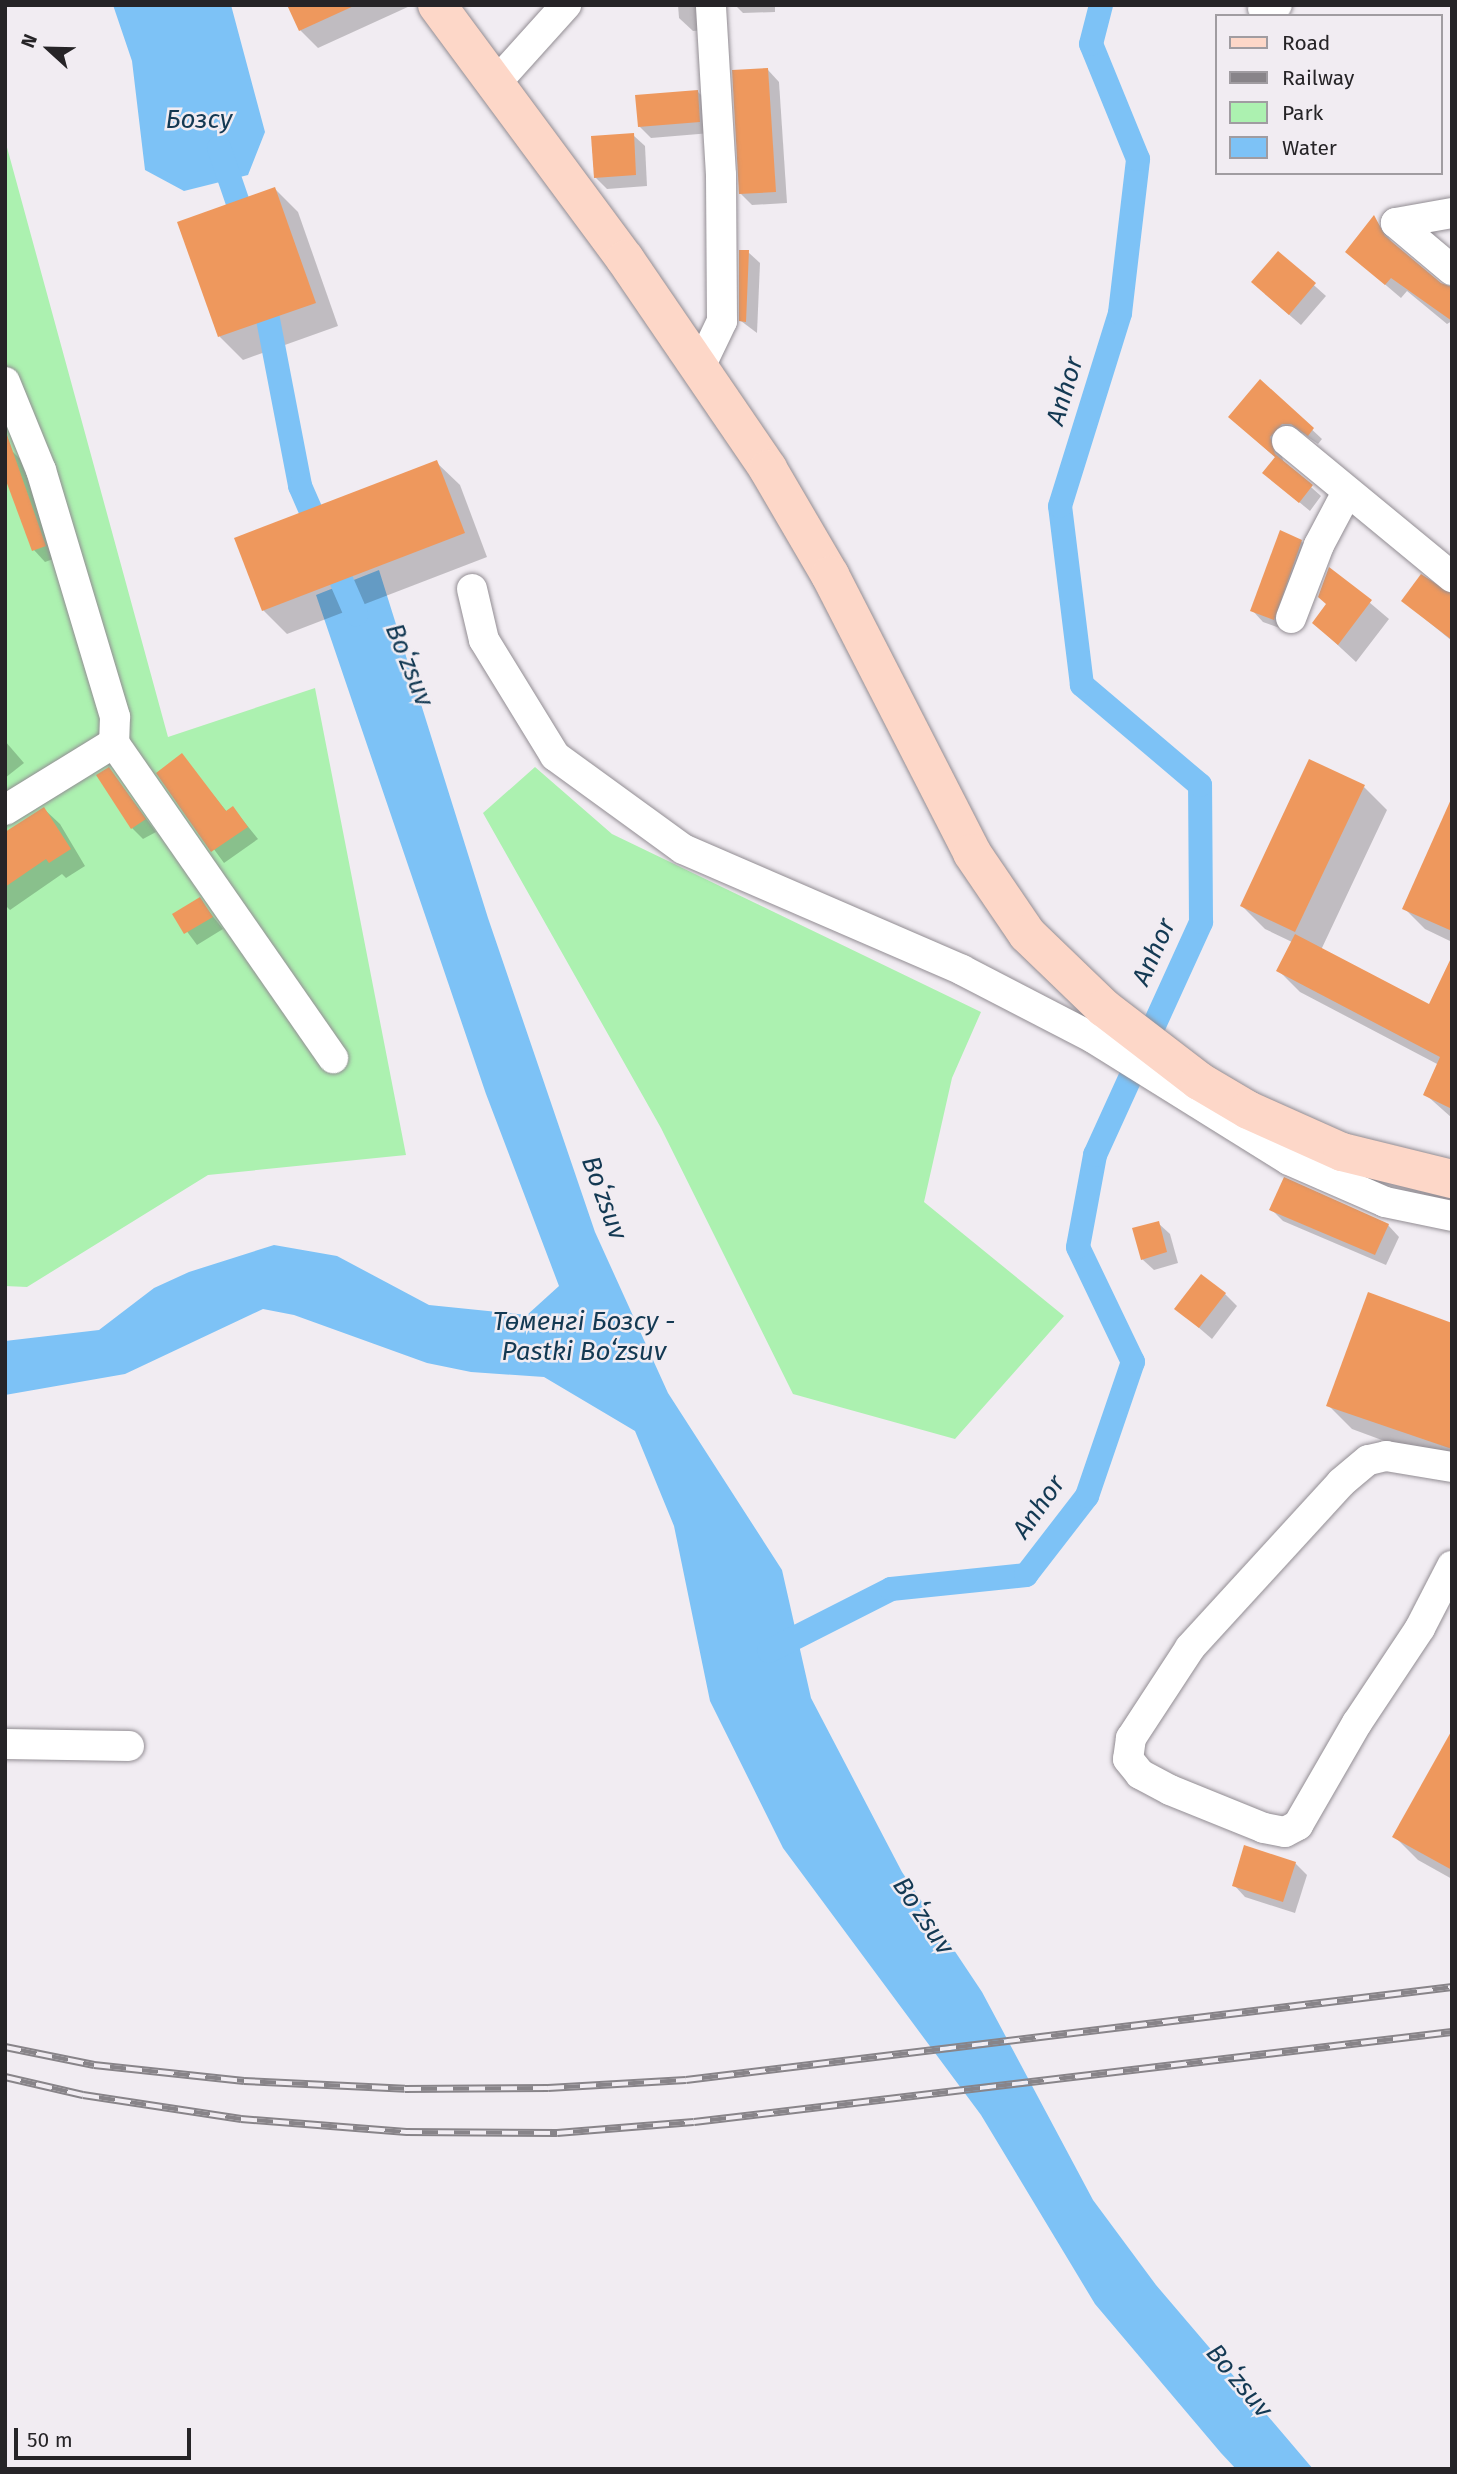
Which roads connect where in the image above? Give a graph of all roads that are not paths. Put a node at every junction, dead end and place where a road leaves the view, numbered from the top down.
1 (437, 5) edge
2 (566, 5) edge
3 (711, 5) edge
4 (494, 85) junction
5 (1452, 213) edge
6 (1452, 270) edge
7 (700, 367) junction
8 (5, 382) edge
9 (1287, 440) dead end
10 (1346, 494) junction
11 (1452, 577) edge
12 (472, 589) dead end
13 (1291, 618) dead end
14 (114, 743) junction
15 (5, 810) edge
16 (1099, 1023) junction
17 (333, 1058) dead end
18 (1196, 1091) junction
19 (1452, 1179) edge
20 (1452, 1216) edge
21 (1452, 1467) edge
22 (1452, 1566) edge
23 (5, 1744) edge
24 (129, 1746) dead end

1 - 4 main road
2 - 4 street
3 - 7 street
4 - 7 main road
5 - 6 street
7 - 16 main road
8 - 14 street
9 - 10 street
10 - 11 street
10 - 13 street
12 - 16 street
14 - 15 street
14 - 17 street
16 - 18 main road
18 - 19 main road
18 - 20 street
21 - 22 street
23 - 24 street

